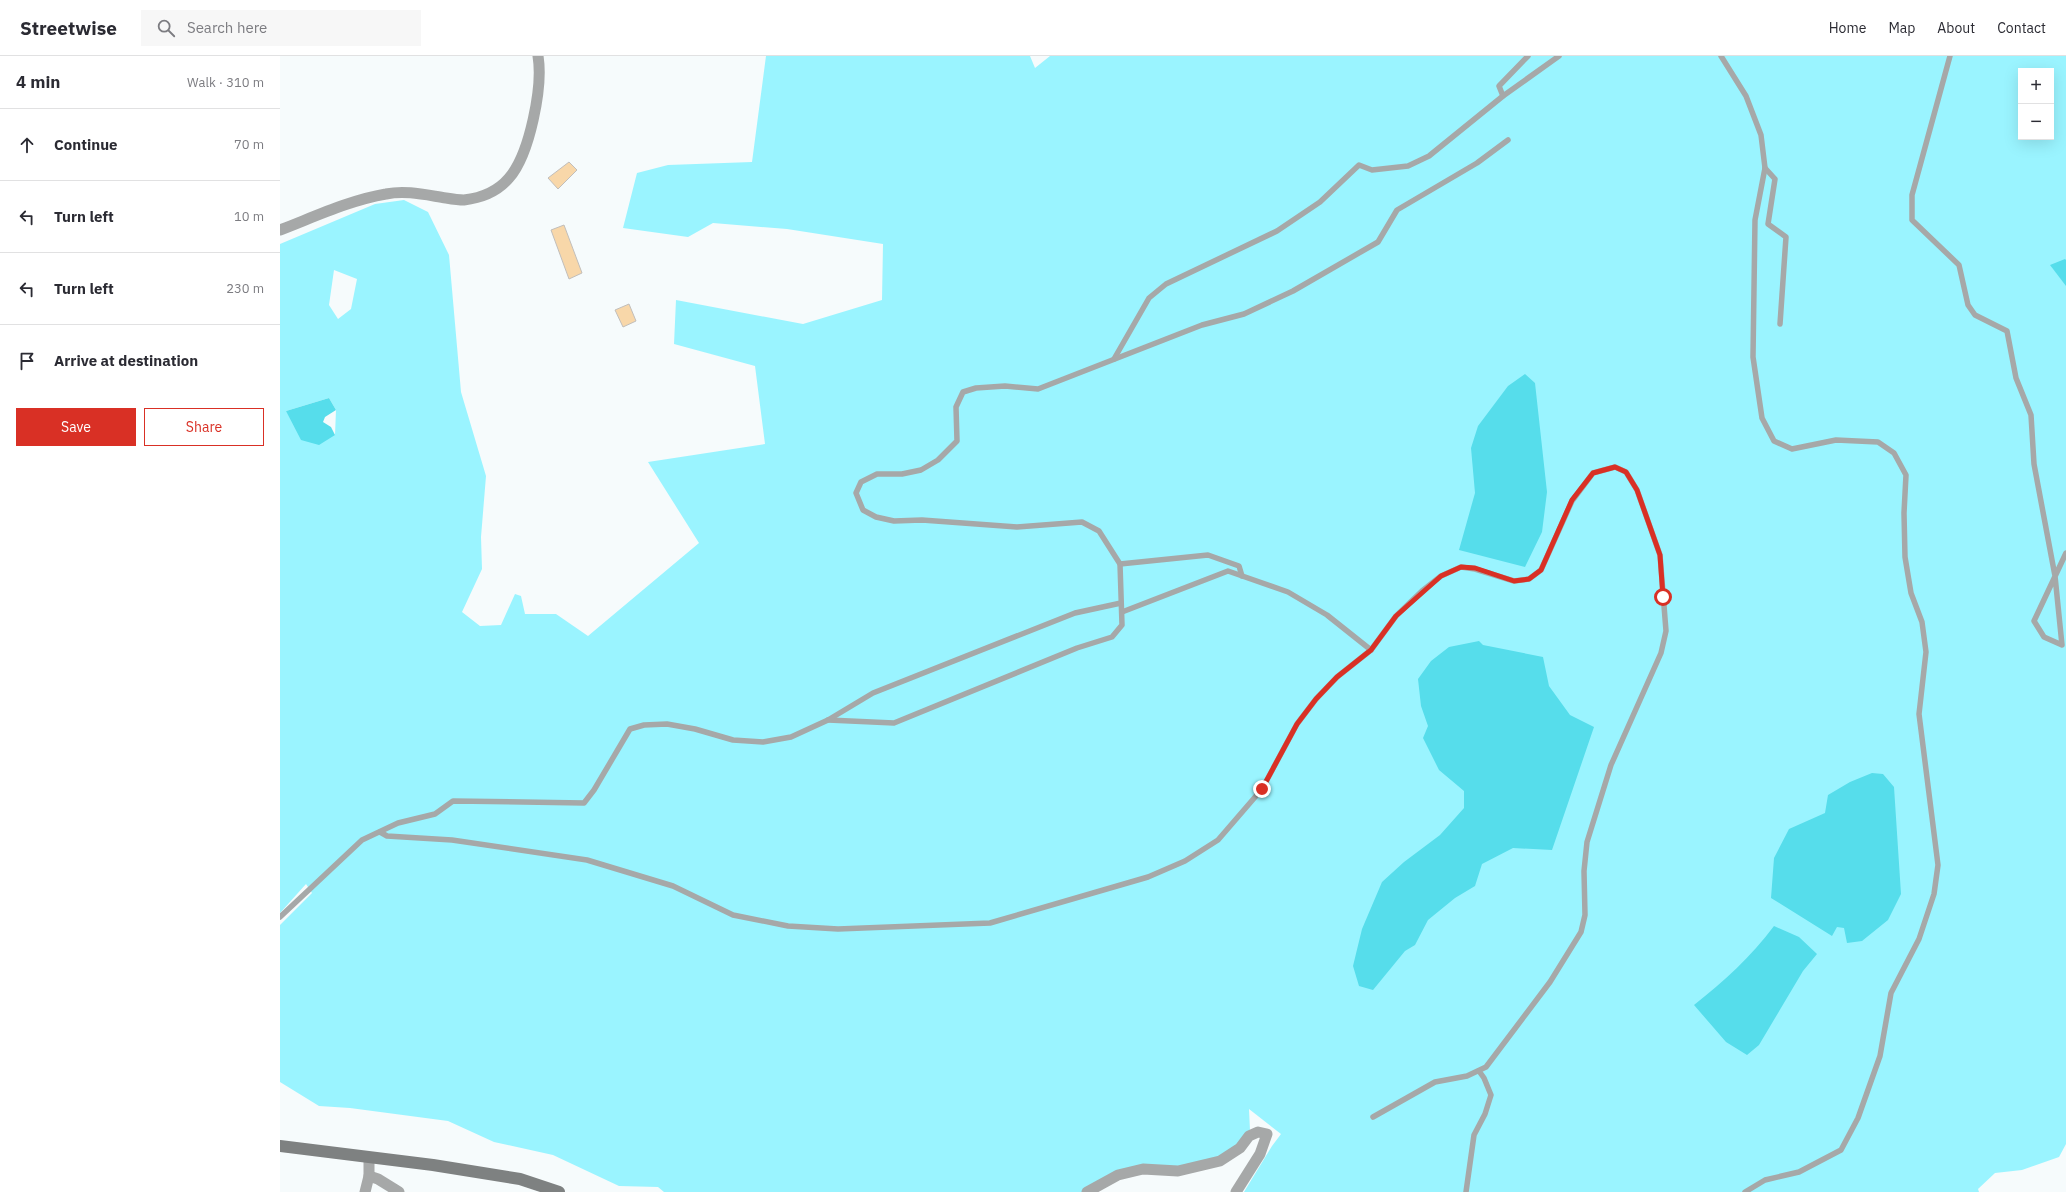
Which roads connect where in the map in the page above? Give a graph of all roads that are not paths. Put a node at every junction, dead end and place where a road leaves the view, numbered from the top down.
1 (538, 56) edge
2 (1528, 56) edge
3 (1559, 56) edge
4 (1721, 56) edge
5 (1950, 56) edge
6 (1503, 96) junction
7 (1508, 140) dead end
8 (1765, 168) junction
9 (280, 230) edge
10 (1780, 324) dead end
11 (1114, 359) junction
12 (2066, 553) edge
13 (1120, 564) junction
14 (1242, 576) junction
15 (2055, 576) junction
16 (1121, 603) junction
17 (1122, 612) junction
18 (1371, 650) junction
19 (828, 720) junction
20 (380, 832) junction
21 (280, 916) edge
22 (1479, 1071) junction
23 (1373, 1117) dead end
24 (280, 1146) edge
25 (369, 1158) junction
26 (369, 1176) junction
27 (365, 1192) edge
28 (399, 1192) edge
29 (559, 1192) edge
30 (1087, 1192) edge
31 (1236, 1192) edge
32 (1466, 1192) edge
33 (1745, 1192) edge

1 - 9 street
2 - 6 lane
3 - 6 lane
4 - 8 lane
5 - 15 lane
6 - 11 lane
7 - 11 lane
8 - 10 lane
8 - 33 lane
11 - 13 lane
12 - 15 lane
13 - 14 lane
13 - 16 lane
14 - 17 lane
14 - 18 lane
15 - 15 lane
16 - 17 lane
16 - 19 lane
17 - 19 lane
18 - 20 lane
18 - 22 lane
19 - 20 lane
20 - 21 lane
22 - 23 lane
22 - 32 lane
24 - 25 street
25 - 26 street
25 - 29 street
26 - 27 street
26 - 28 street
30 - 31 street

